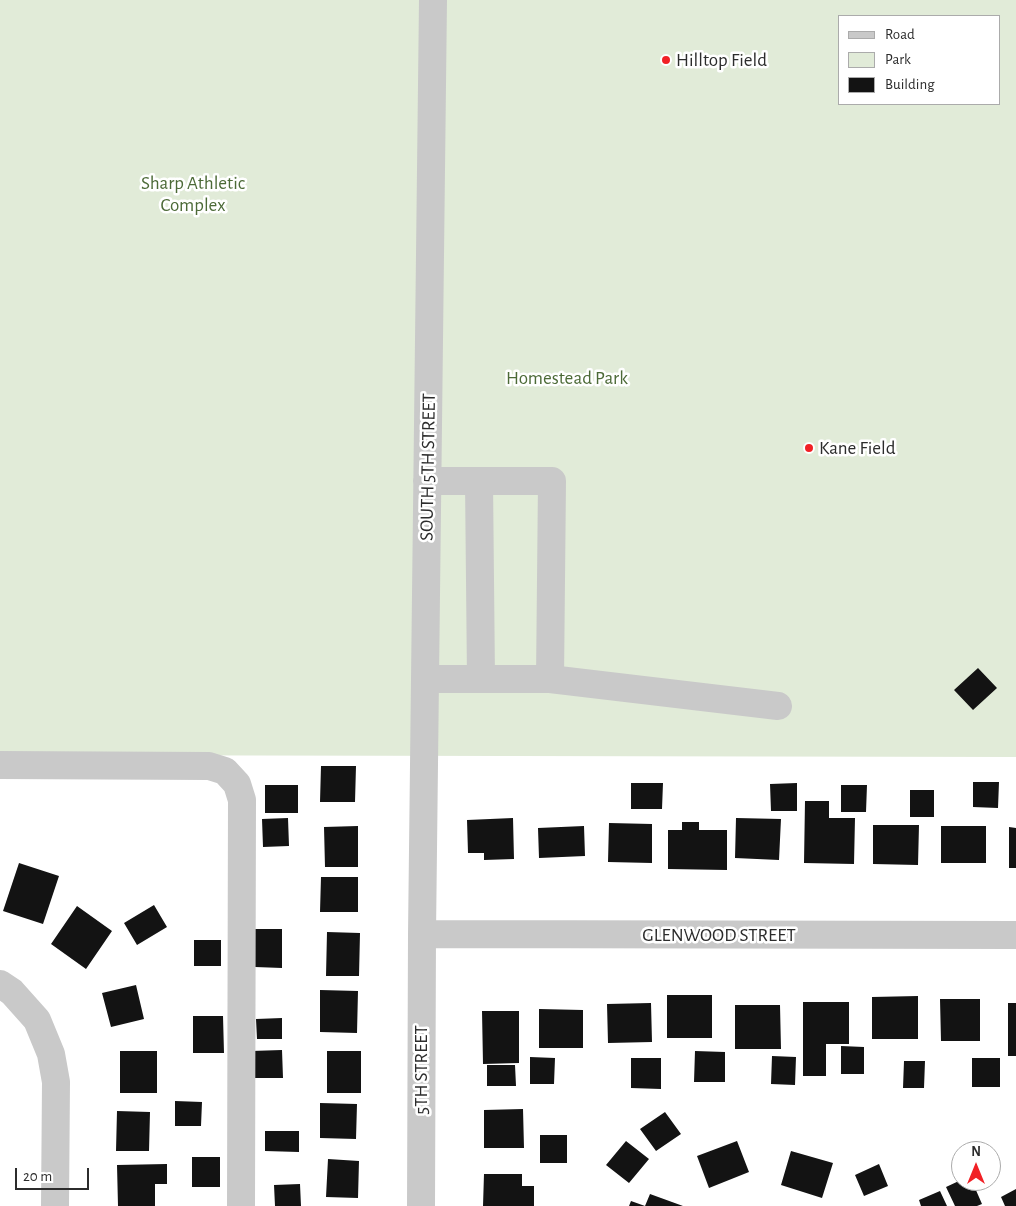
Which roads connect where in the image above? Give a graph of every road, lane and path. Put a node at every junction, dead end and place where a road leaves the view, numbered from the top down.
1 (433, 0) edge
2 (427, 481) junction
3 (479, 481) junction
4 (425, 679) junction
5 (481, 679) junction
6 (550, 679) junction
7 (778, 706) dead end
8 (0, 765) edge
9 (422, 934) junction
10 (1016, 935) edge
11 (0, 984) edge
12 (55, 1206) edge
13 (241, 1206) edge
14 (421, 1206) edge

1 - 2 street, SOUTH 5TH STREET
2 - 3 street
2 - 4 street, SOUTH 5TH STREET
3 - 5 street
3 - 6 street
4 - 5 street
4 - 9 street, SOUTH 5TH STREET
5 - 6 street
6 - 7 street
8 - 13 street
9 - 10 street, GLENWOOD STREET
9 - 14 street, 5TH STREET
11 - 12 street

